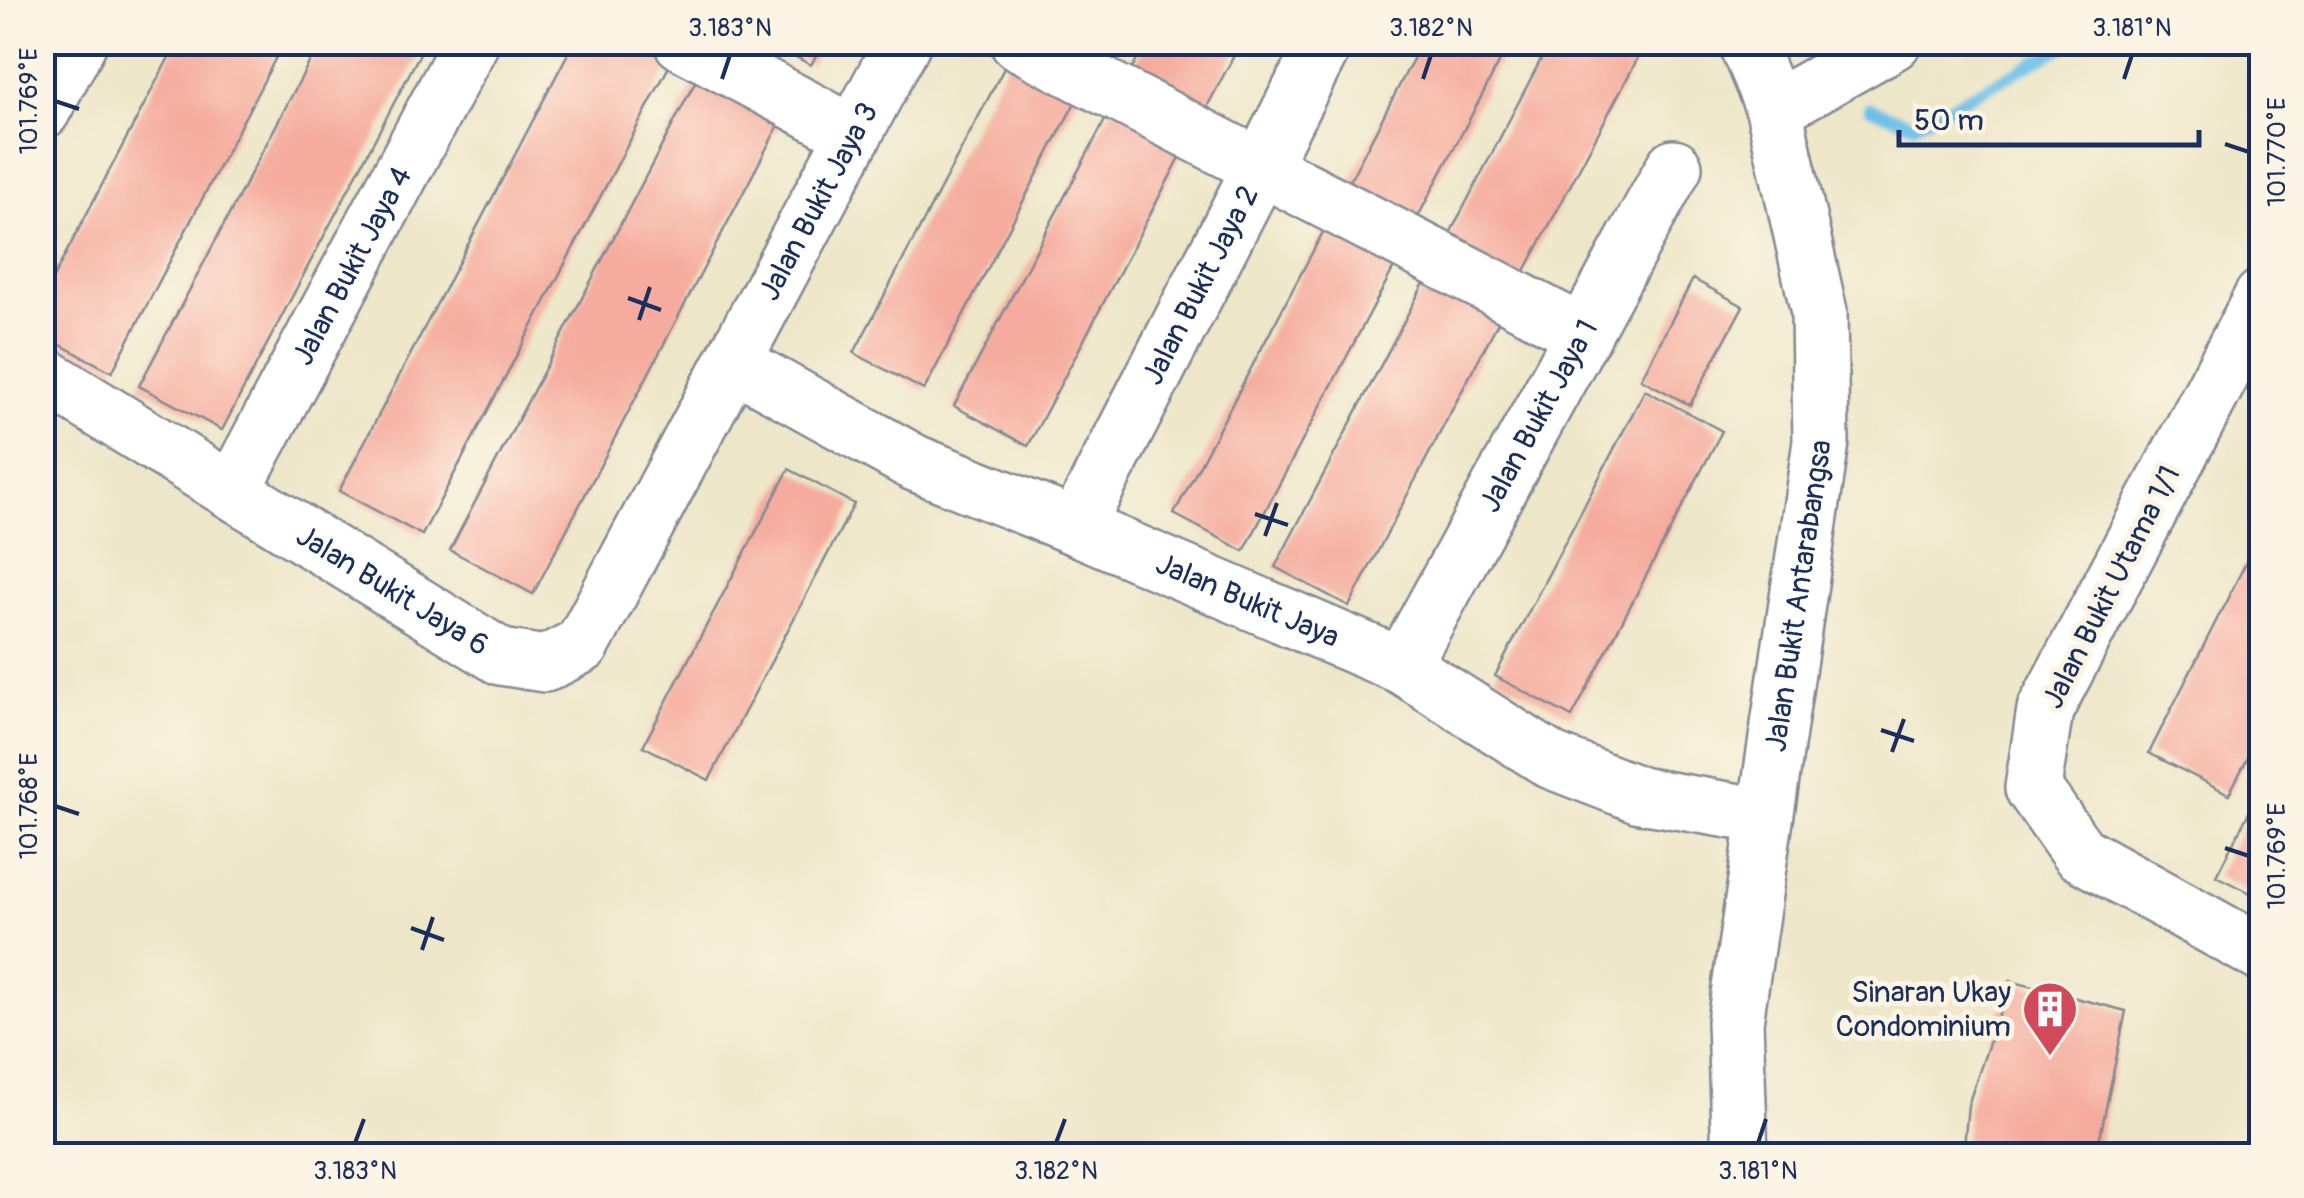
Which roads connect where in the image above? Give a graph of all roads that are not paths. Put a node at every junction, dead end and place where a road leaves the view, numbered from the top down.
1 (79, 42) edge
2 (470, 42) edge
3 (682, 42) edge
4 (903, 42) edge
5 (1018, 42) edge
6 (1325, 42) edge
7 (1746, 42) edge
8 (1893, 42) edge
9 (1774, 109) junction
10 (42, 111) edge
11 (854, 134) junction
12 (1674, 167) dead end
13 (1261, 168) junction
14 (2262, 297) edge
15 (1584, 334) junction
16 (733, 362) junction
17 (42, 374) edge
18 (232, 491) junction
19 (1076, 527) junction
20 (1402, 666) junction
21 (1764, 816) junction
22 (2262, 954) edge
23 (1740, 1156) edge

1 - 10 street
2 - 18 street, Jalan Bukit Jaya 4
3 - 11 street
4 - 11 street, Jalan Bukit Jaya 3
5 - 13 street
6 - 13 street, Jalan Bukit Jaya 2
7 - 9 street, Jalan Bukit Antarabangsa
8 - 9 street
9 - 21 street, Jalan Bukit Antarabangsa
11 - 16 street, Jalan Bukit Jaya 3
12 - 15 street, Jalan Bukit Jaya 1
13 - 15 street
13 - 19 street, Jalan Bukit Jaya 2
14 - 22 street, Jalan Bukit Utama 1/1
15 - 20 street, Jalan Bukit Jaya 1
16 - 18 street, Jalan Bukit Jaya 6
16 - 19 street, Jalan Bukit Jaya
17 - 18 street, Jalan Bukit Jaya 6
19 - 20 street, Jalan Bukit Jaya
20 - 21 street, Jalan Bukit Jaya
21 - 23 street, Jalan Bukit Antarabangsa

